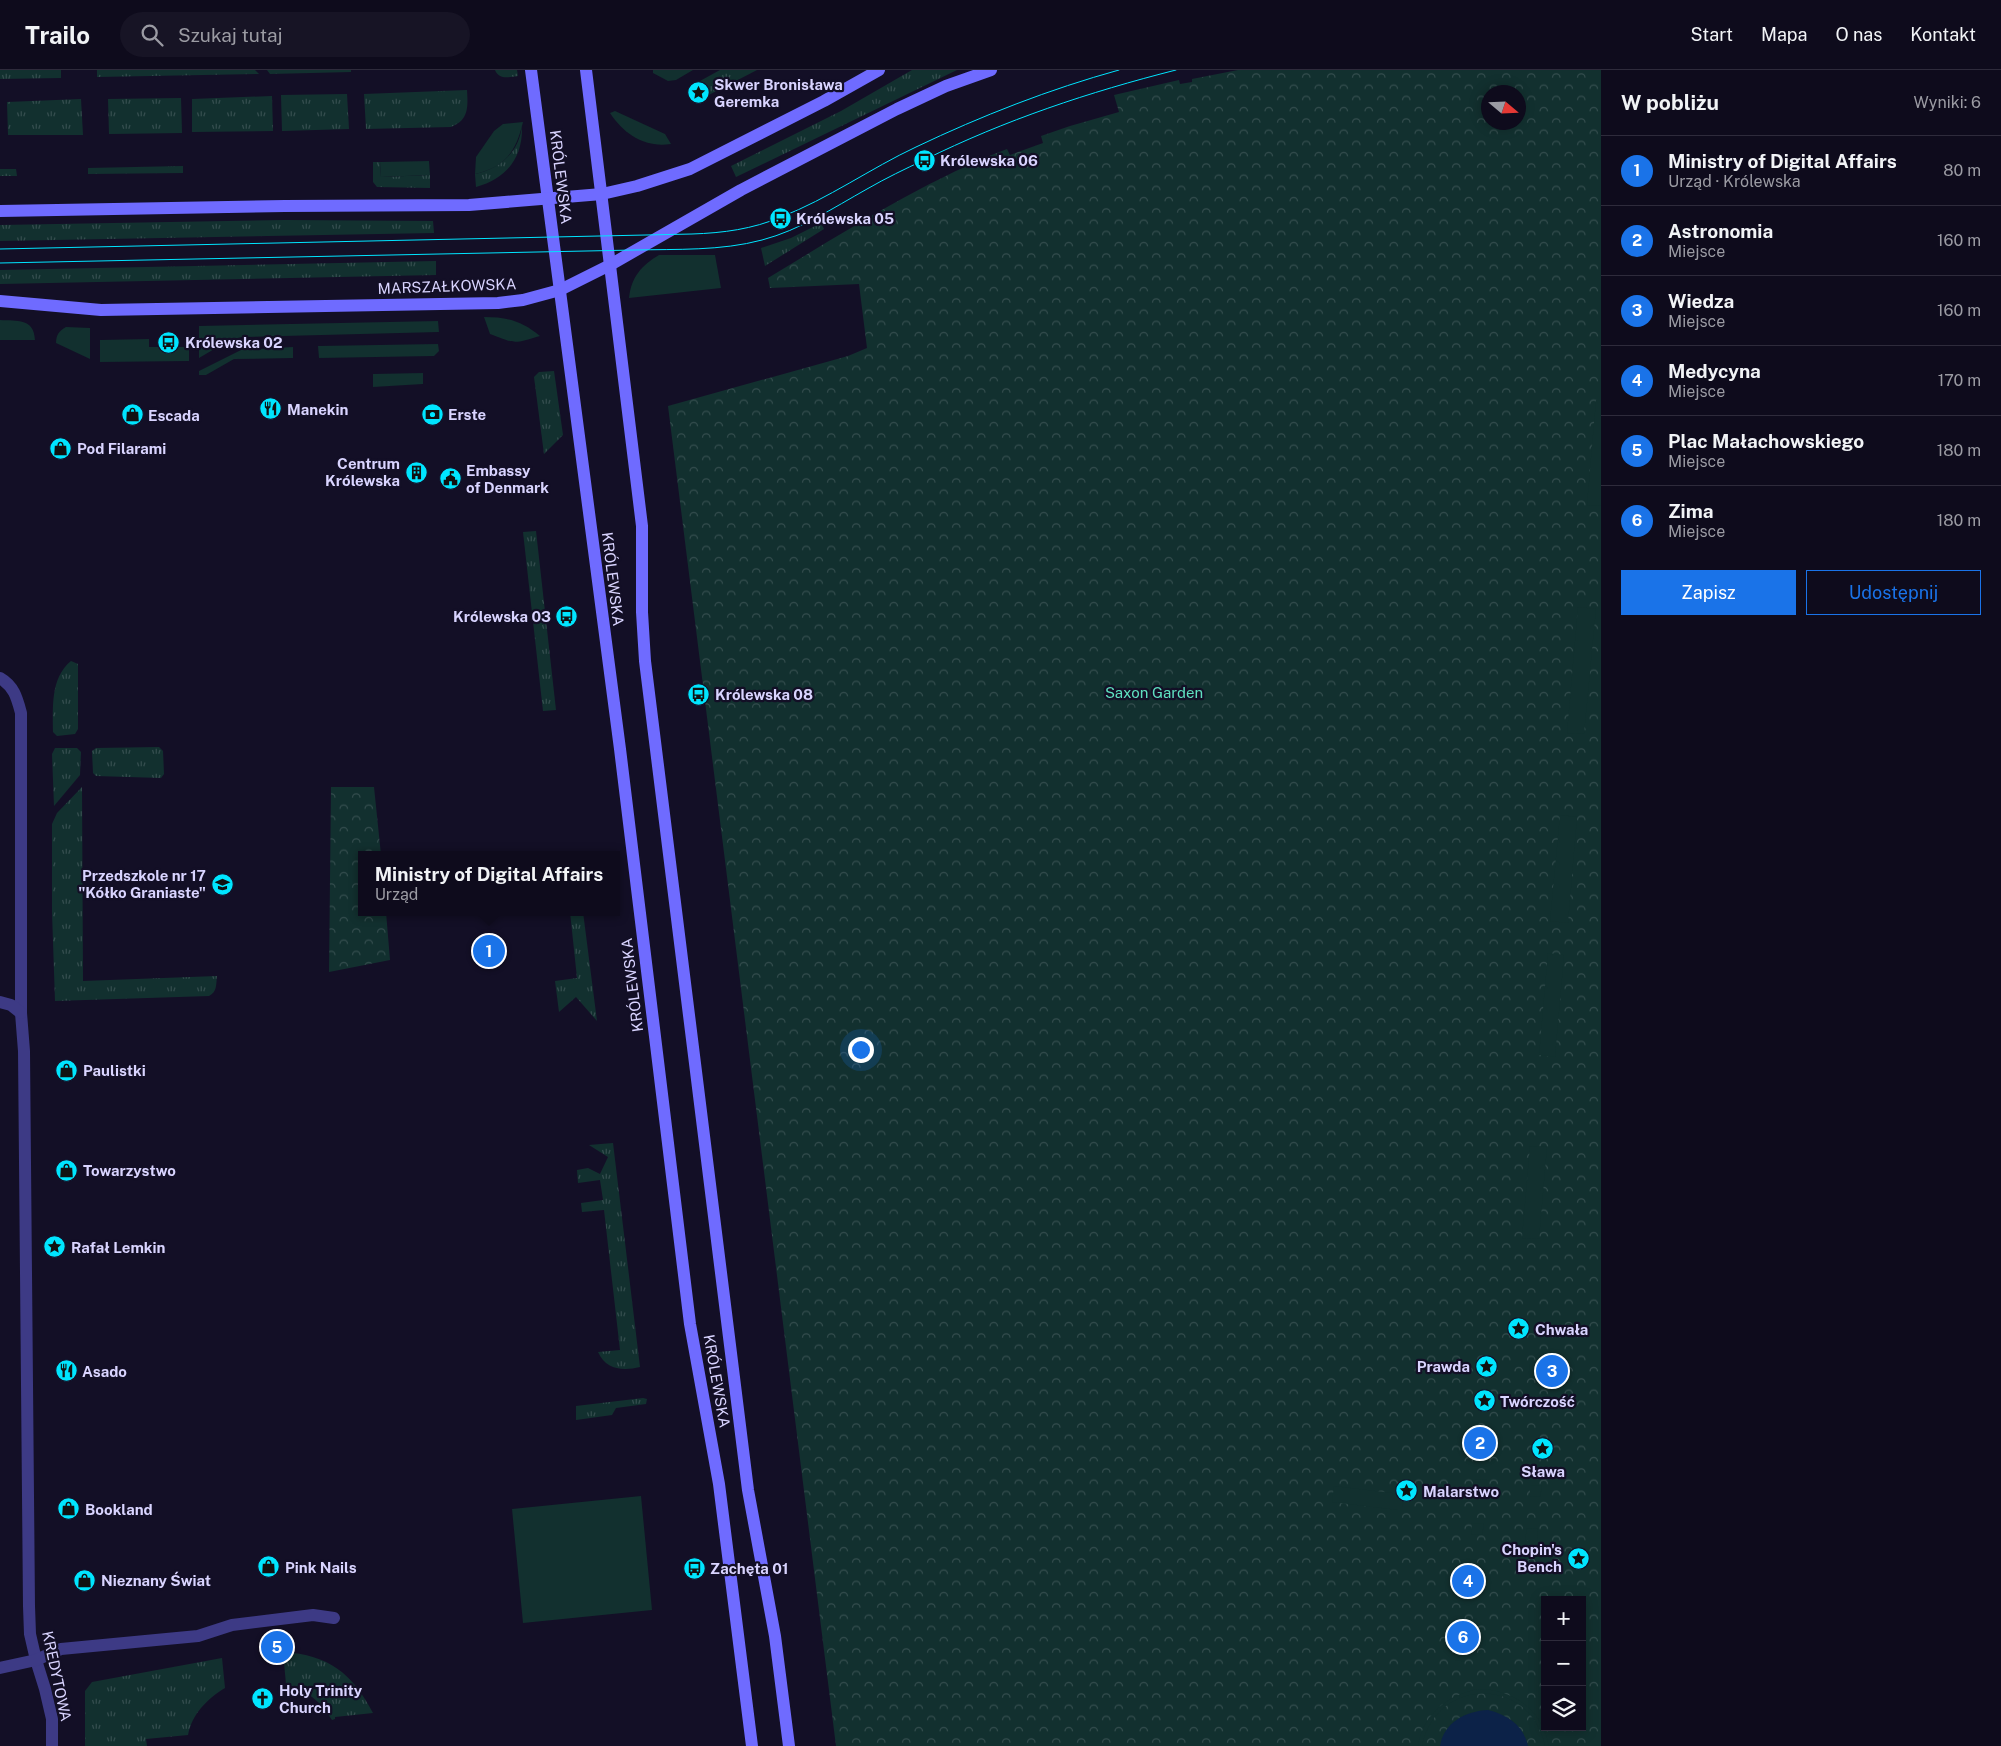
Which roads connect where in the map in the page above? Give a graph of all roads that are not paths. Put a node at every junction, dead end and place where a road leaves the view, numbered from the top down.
1 (531, 70) edge
2 (586, 70) edge
3 (879, 70) edge
4 (991, 70) edge
5 (602, 194) junction
6 (548, 199) junction
7 (0, 211) edge
8 (610, 265) junction
9 (560, 290) junction
10 (0, 301) edge
11 (4, 680) edge
12 (0, 1002) edge
13 (21, 1013) junction
14 (334, 1618) dead end
15 (36, 1660) junction
16 (0, 1668) edge
17 (52, 1746) edge
18 (752, 1746) edge
19 (789, 1746) edge

1 - 6 street, KRÓLEWSKA
2 - 5 street, KRÓLEWSKA
3 - 5 street
4 - 8 street, MARSZAŁKOWSKA
5 - 6 street
5 - 8 street, KRÓLEWSKA
6 - 7 street
6 - 9 street, KRÓLEWSKA
8 - 9 street, MARSZAŁKOWSKA
8 - 19 street, KRÓLEWSKA
9 - 10 street, MARSZAŁKOWSKA
9 - 18 street, KRÓLEWSKA
11 - 13 street, KREDYTOWA
12 - 13 street
13 - 15 street, KREDYTOWA
14 - 15 street
15 - 16 street
15 - 17 street, KREDYTOWA

